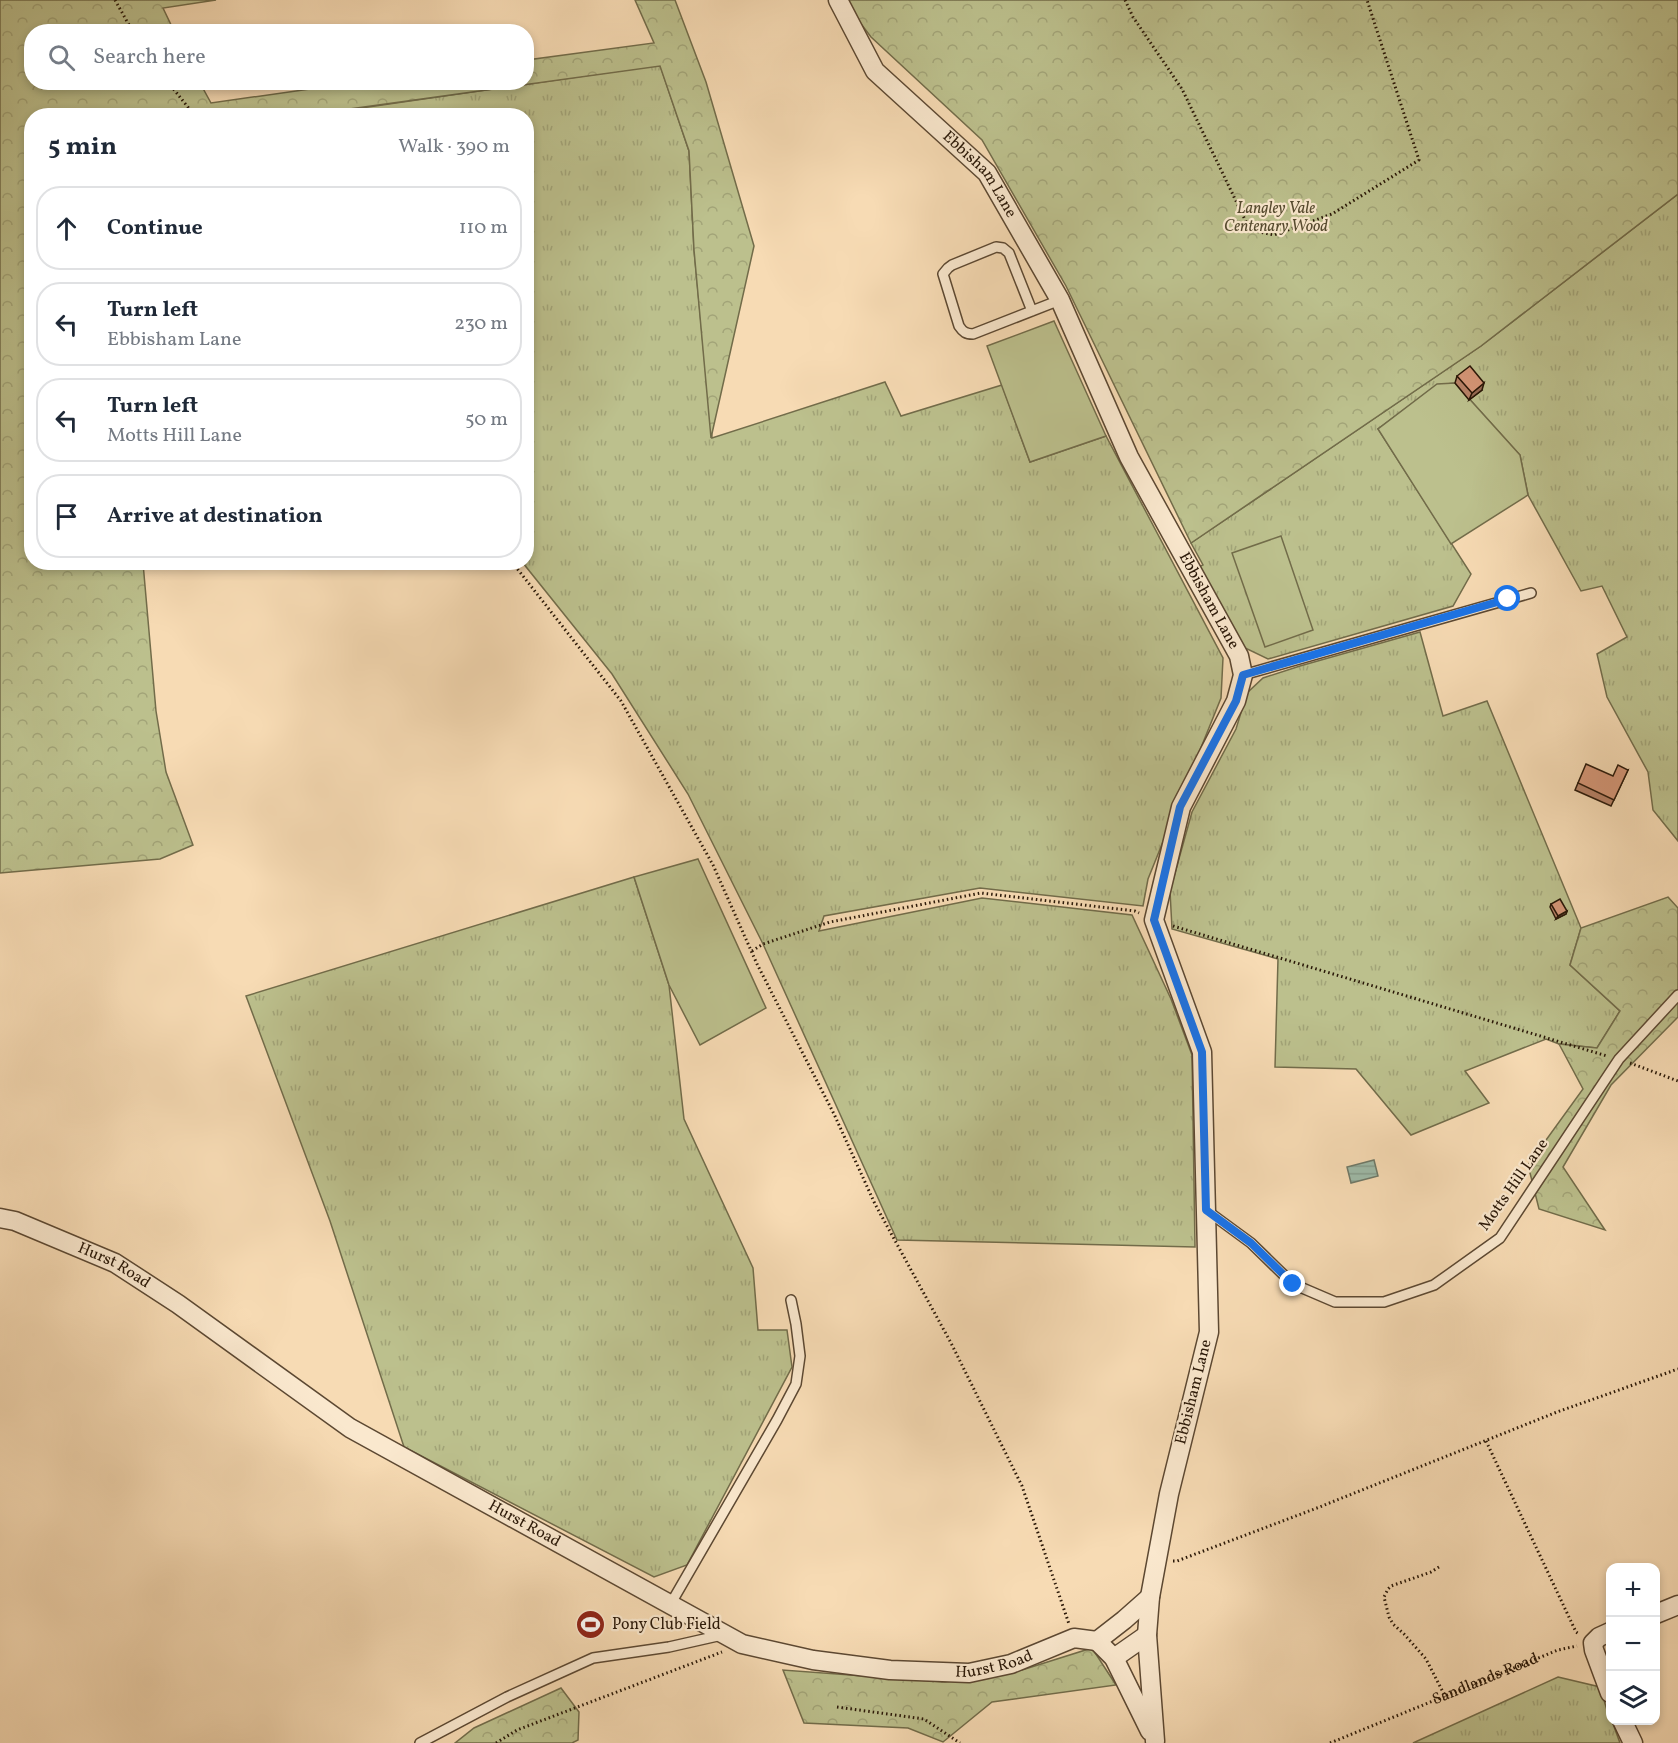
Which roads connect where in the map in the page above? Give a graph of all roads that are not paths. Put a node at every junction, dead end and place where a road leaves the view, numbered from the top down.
1 (838, 0) edge
2 (1060, 300) junction
3 (1032, 311) junction
4 (1531, 593) dead end
5 (1243, 675) junction
6 (1678, 995) edge
7 (1206, 1210) junction
8 (0, 1218) edge
9 (791, 1300) dead end
10 (1150, 1597) junction
11 (670, 1605) junction
12 (1678, 1605) edge
13 (1660, 1612) edge
14 (724, 1634) junction
15 (1606, 1634) edge
16 (1147, 1635) junction
17 (1097, 1641) junction
18 (1114, 1658) junction
19 (1606, 1680) edge
20 (1624, 1725) edge
21 (1156, 1742) edge
22 (420, 1743) edge
23 (1633, 1743) edge

1 - 2 street, Ebbisham Lane
2 - 3 lane
2 - 5 street, Ebbisham Lane
3 - 3 lane
4 - 5 lane
5 - 7 street, Ebbisham Lane
6 - 7 lane, Motts Hill Lane
7 - 10 street, Ebbisham Lane
8 - 11 street, Hurst Road
9 - 11 lane
10 - 16 street, Ebbisham Lane
10 - 17 street
11 - 14 street, Hurst Road
12 - 13 street
14 - 17 street, Hurst Road
14 - 22 lane
15 - 19 street
16 - 18 street
16 - 21 street, Ebbisham Lane
17 - 18 street, Ebbisham Lane
18 - 21 street, Ebbisham Lane
20 - 23 street

